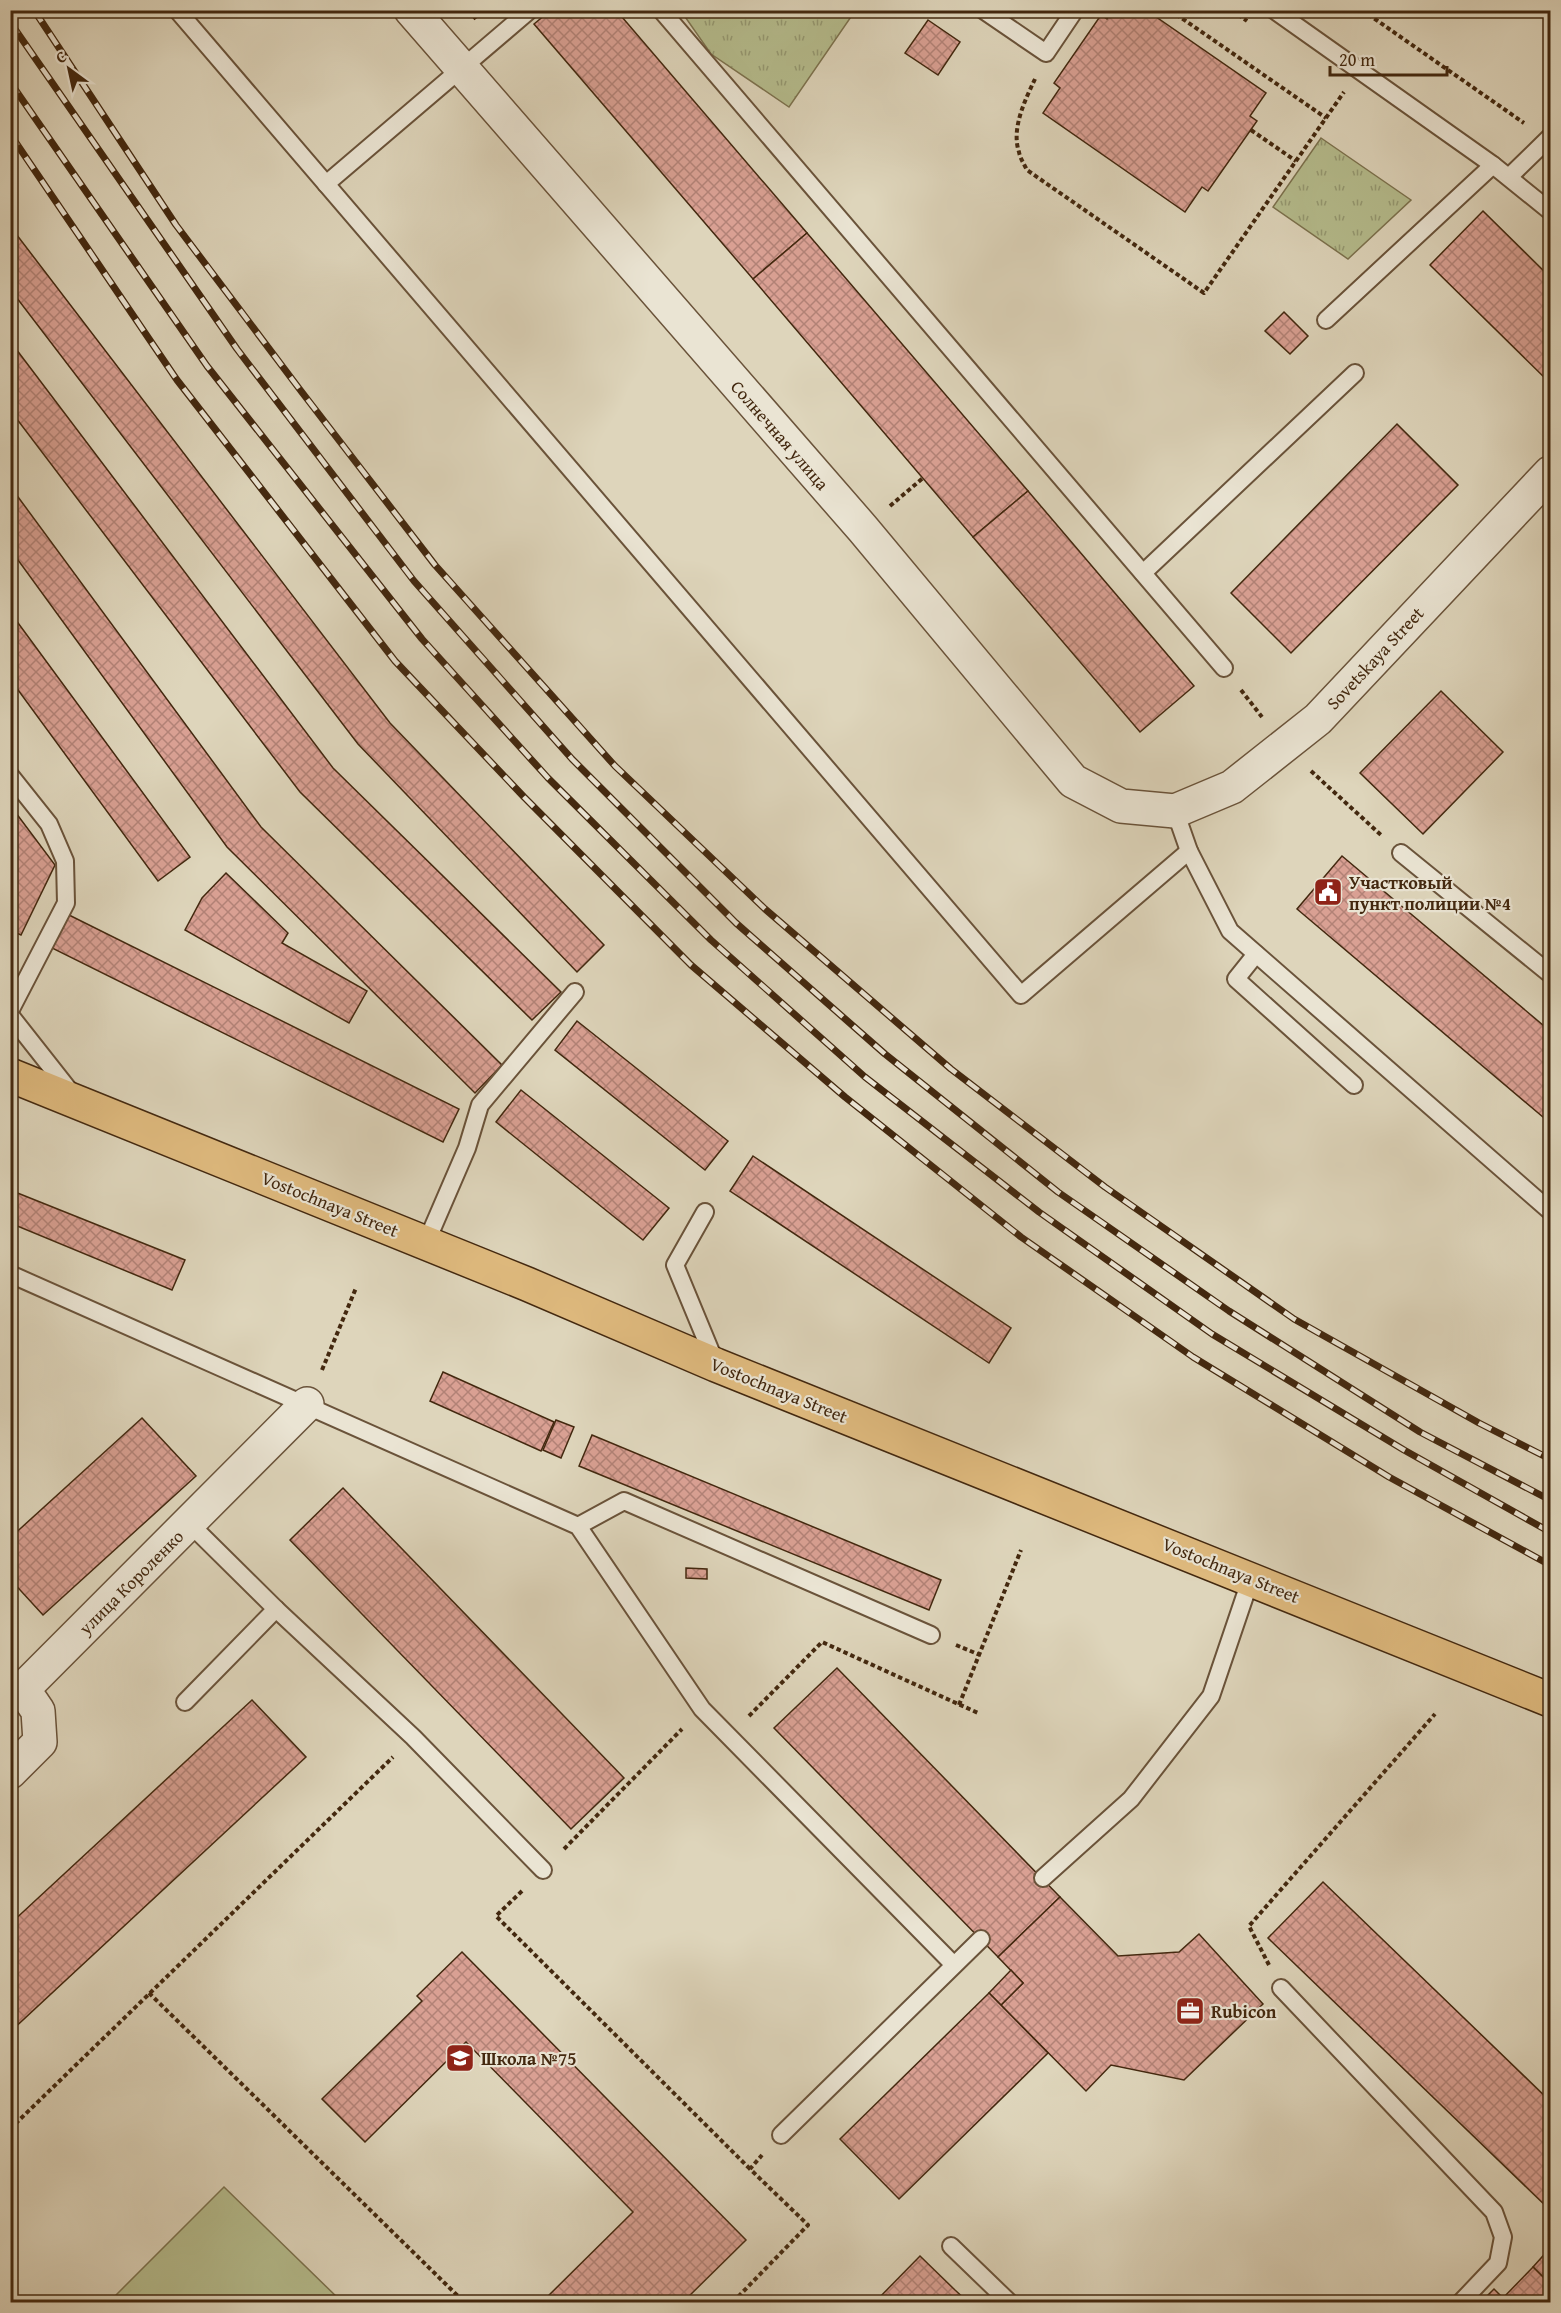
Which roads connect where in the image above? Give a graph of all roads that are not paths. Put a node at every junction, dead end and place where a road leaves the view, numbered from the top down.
1 (177, 10) edge
2 (411, 10) edge
3 (530, 10) edge
4 (661, 10) edge
5 (983, 10) edge
6 (1075, 10) edge
7 (1274, 10) edge
8 (461, 69) junction
9 (1549, 138) edge
10 (1493, 165) junction
11 (1509, 177) junction
12 (326, 184) junction
13 (1551, 211) edge
14 (1326, 320) dead end
15 (1355, 373) dead end
16 (1551, 473) edge
17 (1143, 573) junction
18 (1224, 668) road end
19 (10, 776) edge
20 (1175, 811) junction
21 (1189, 851) junction
22 (1401, 853) dead end
23 (1256, 954) junction
24 (1551, 974) edge
25 (575, 993) dead end
26 (10, 1013) edge
27 (10, 1075) edge
28 (1354, 1085) dead end
29 (79, 1103) junction
30 (1551, 1211) edge
31 (705, 1212) dead end
32 (426, 1243) junction
33 (10, 1274) edge
34 (716, 1365) junction
35 (307, 1404) junction
36 (190, 1524) junction
37 (578, 1526) junction
38 (1251, 1578) junction
39 (276, 1609) junction
40 (931, 1635) dead end
41 (1551, 1700) edge
42 (185, 1701) dead end
43 (10, 1772) edge
44 (543, 1870) road end
45 (1042, 1878) dead end
46 (981, 1939) dead end
47 (954, 1965) junction
48 (1281, 1988) road end
49 (781, 2135) road end
50 (951, 2246) dead end
51 (1009, 2302) edge
52 (1461, 2302) edge

1 - 12 lane
2 - 8 street, Солнечная улица
3 - 8 lane
4 - 17 lane
5 - 6 lane
7 - 10 lane
8 - 12 lane
8 - 20 street, Солнечная улица
9 - 11 lane
10 - 11 lane
10 - 14 lane
11 - 13 lane
12 - 21 lane
15 - 17 lane
16 - 20 street, Sovetskaya Street
17 - 18 lane
19 - 26 lane
20 - 21 lane
21 - 23 lane
22 - 24 lane
23 - 28 lane
23 - 30 lane
25 - 32 lane
26 - 29 lane
27 - 29 main road, Vostochnaya Street
29 - 32 main road, Vostochnaya Street
31 - 34 lane
32 - 34 main road, Vostochnaya Street
33 - 35 lane
34 - 38 main road, Vostochnaya Street
35 - 36 street, улица Короленко
35 - 37 lane
36 - 39 lane
36 - 43 street, улица Короленко
37 - 40 lane
37 - 47 lane
38 - 41 main road, Vostochnaya Street
38 - 45 lane
39 - 42 lane
39 - 44 lane
46 - 47 lane
47 - 49 lane
48 - 52 lane
50 - 51 lane

